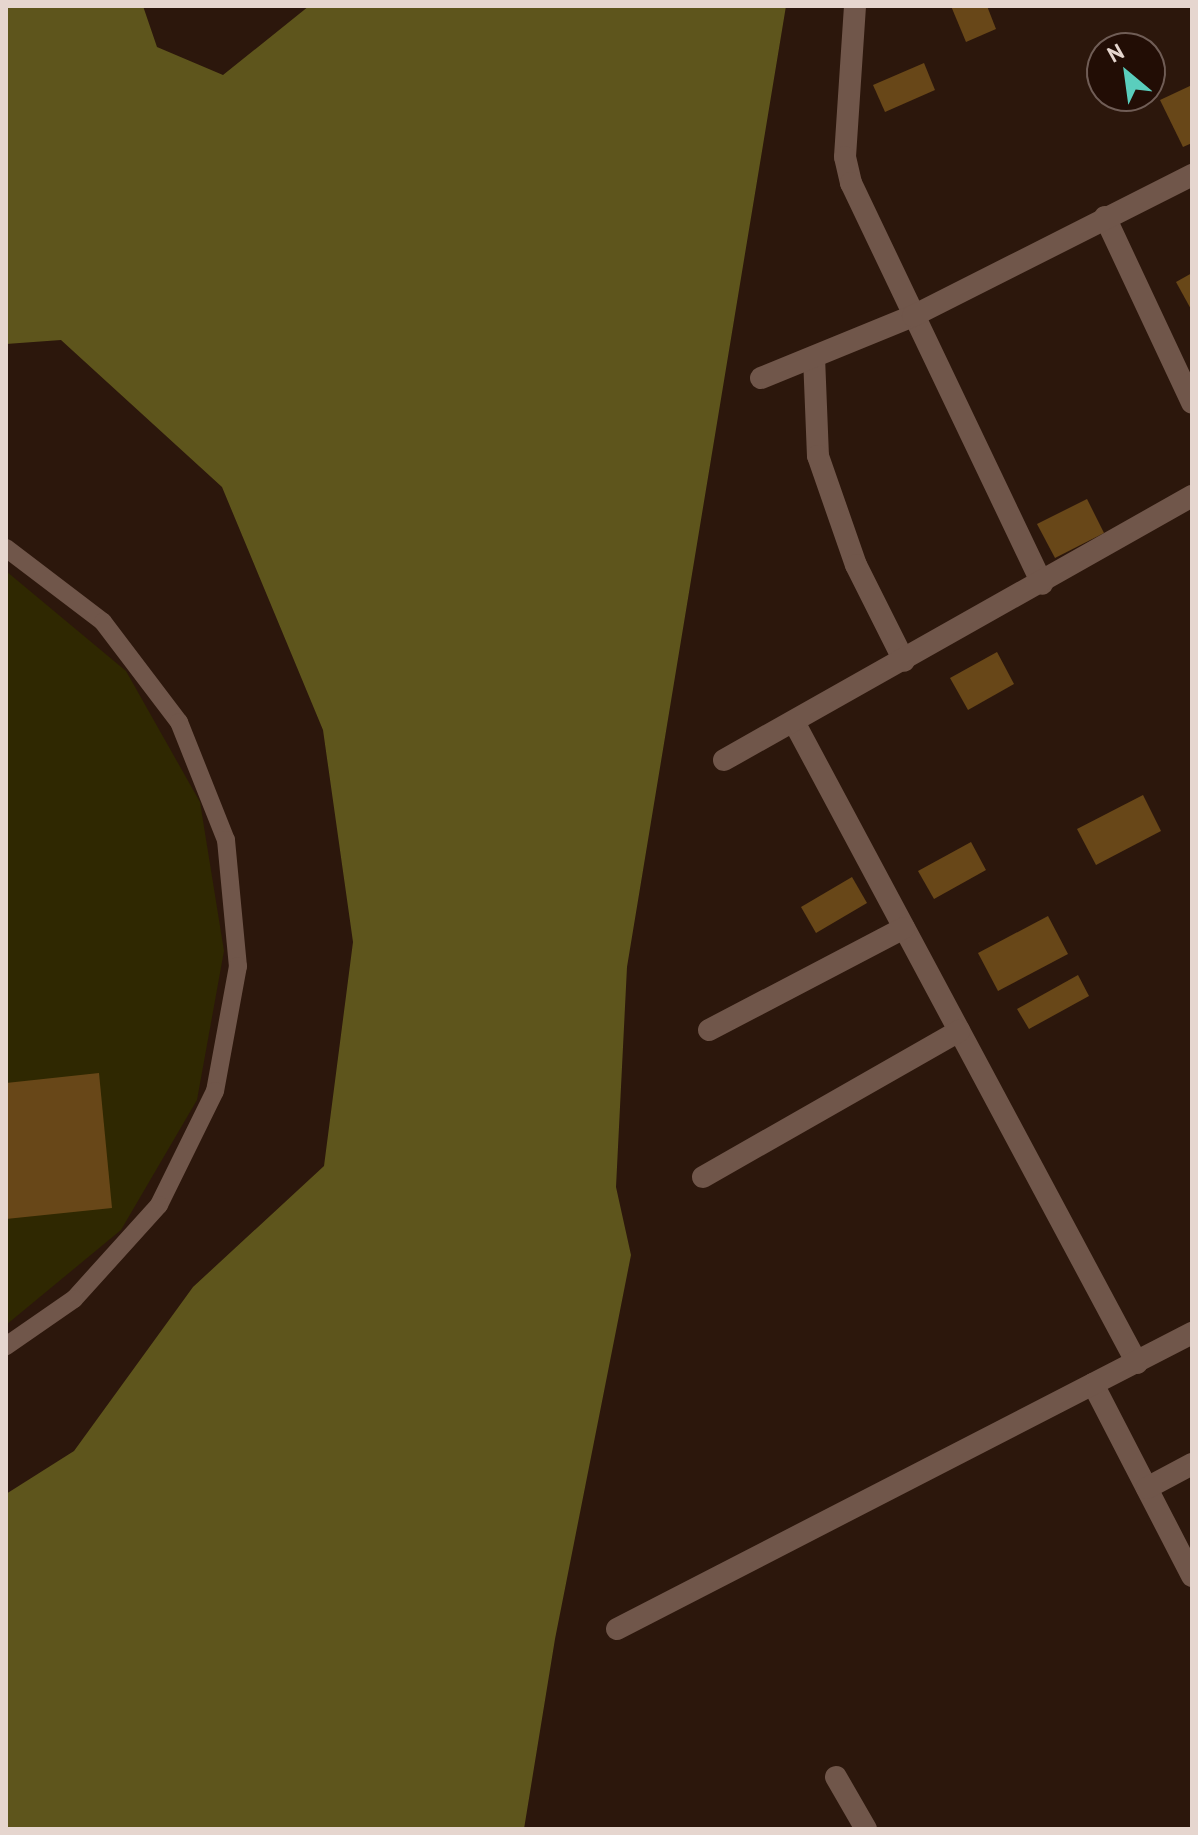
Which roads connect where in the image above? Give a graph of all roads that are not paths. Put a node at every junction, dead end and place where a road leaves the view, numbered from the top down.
1 (855, 6) edge
2 (1192, 175) edge
3 (1105, 217) junction
4 (913, 316) junction
5 (814, 357) junction
6 (761, 378) dead end
7 (1192, 403) edge
8 (1192, 496) edge
9 (6, 548) edge
10 (1042, 584) junction
11 (904, 661) junction
12 (794, 722) junction
13 (724, 760) dead end
14 (904, 928) junction
15 (709, 1030) dead end
16 (959, 1031) junction
17 (703, 1177) dead end
18 (1192, 1333) edge
19 (6, 1346) edge
20 (1137, 1363) junction
21 (1093, 1384) junction
22 (1192, 1464) edge
23 (1147, 1488) junction
24 (1192, 1576) edge
25 (617, 1629) dead end
26 (836, 1777) dead end
27 (866, 1829) edge

1 - 4 street
2 - 3 street
3 - 4 street
3 - 7 street
4 - 5 street
4 - 10 street
5 - 6 street
5 - 11 street
8 - 10 street
9 - 19 lane
10 - 11 street
11 - 12 street
12 - 13 street
12 - 14 street
14 - 15 street
14 - 16 street
16 - 17 street
16 - 20 street
18 - 20 street
20 - 21 street
21 - 23 street
21 - 25 street
22 - 23 street
23 - 24 street
26 - 27 street

